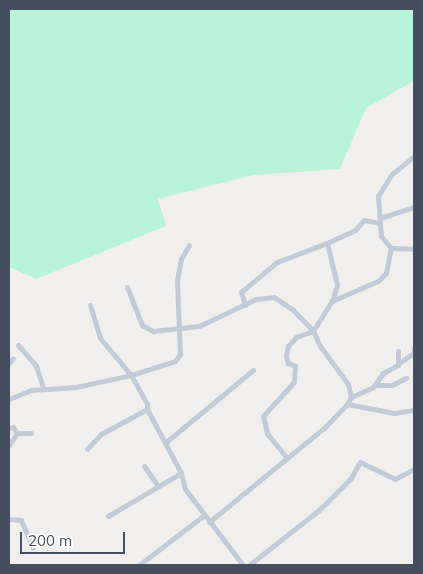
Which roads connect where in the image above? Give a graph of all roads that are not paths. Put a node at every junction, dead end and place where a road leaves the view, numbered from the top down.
1 (414, 156) edge
2 (414, 208) edge
3 (380, 221) junction
4 (327, 243) junction
5 (189, 245) dead end
6 (391, 248) junction
7 (414, 249) edge
8 (127, 287) dead end
9 (332, 301) junction
10 (90, 305) dead end
11 (245, 305) junction
12 (179, 330) junction
13 (313, 331) junction
14 (18, 345) dead end
15 (414, 348) edge
16 (398, 351) dead end
17 (399, 363) junction
18 (253, 370) dead end
19 (130, 375) junction
20 (406, 378) dead end
21 (375, 385) junction
22 (43, 388) junction
23 (351, 397) junction
24 (9, 400) edge
25 (348, 404) junction
26 (147, 409) junction
27 (414, 410) edge
28 (9, 428) edge
29 (18, 433) junction
30 (32, 433) dead end
31 (166, 442) junction
32 (9, 445) edge
33 (87, 449) dead end
34 (287, 458) junction
35 (144, 466) dead end
36 (414, 469) edge
37 (181, 473) junction
38 (158, 486) junction
39 (108, 516) dead end
40 (203, 516) junction
41 (9, 519) edge
42 (209, 522) junction
43 (33, 548) dead end
44 (139, 565) edge
45 (242, 565) edge
46 (249, 565) edge

1 - 3 street
2 - 3 street
3 - 4 street
3 - 6 street
4 - 9 street
4 - 11 street
5 - 12 street
6 - 7 street
6 - 9 street
8 - 12 street
9 - 13 street
10 - 19 street
11 - 12 street
11 - 13 street
12 - 19 street
13 - 23 street
13 - 34 street
14 - 22 street
15 - 17 street
16 - 17 street
17 - 21 street
18 - 31 street
19 - 22 street
19 - 26 street
20 - 21 street
21 - 23 street
22 - 24 street
23 - 25 street
25 - 27 street
25 - 34 street
26 - 31 street
26 - 33 street
28 - 29 street
29 - 30 street
29 - 32 street
31 - 37 street
34 - 42 street
35 - 38 street
36 - 46 street
37 - 38 street
37 - 40 street
38 - 39 street
40 - 42 street
40 - 44 street
41 - 43 street
42 - 45 street

